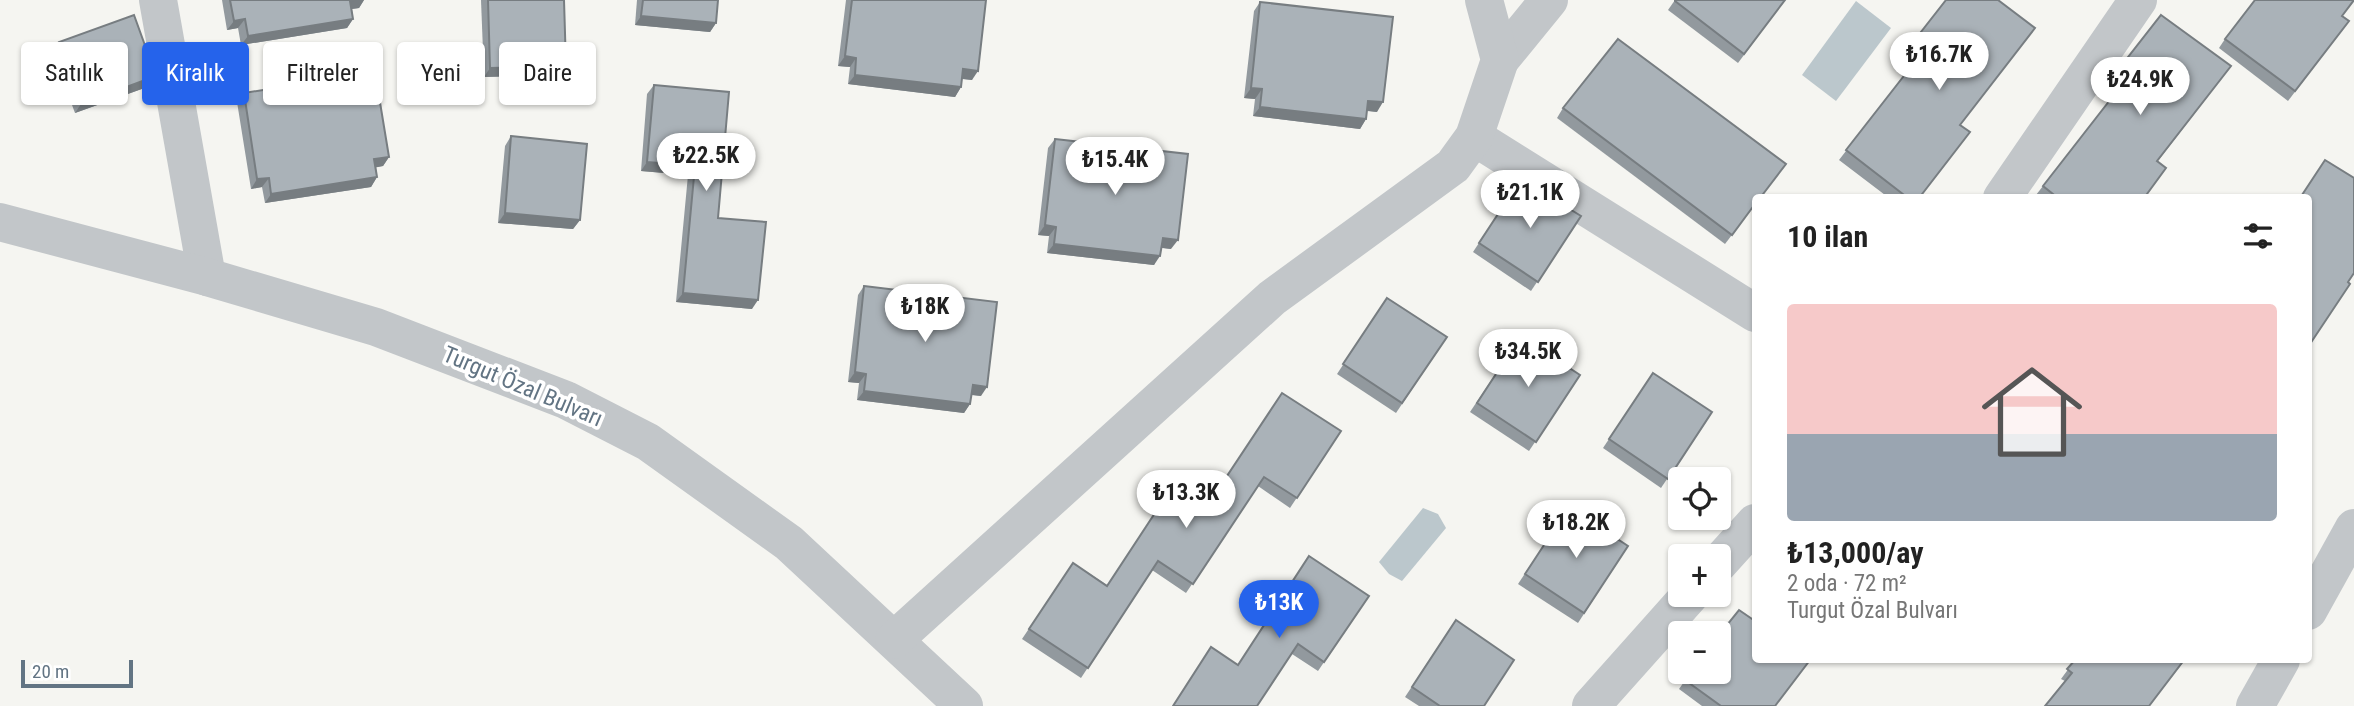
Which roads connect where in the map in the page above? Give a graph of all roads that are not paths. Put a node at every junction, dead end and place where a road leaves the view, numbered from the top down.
1 (158, 0) edge
2 (1484, 0) edge
3 (1549, 0) edge
4 (2138, 0) edge
5 (1500, 60) junction
6 (1474, 138) junction
7 (2005, 194) edge
8 (0, 222) edge
9 (206, 277) junction
10 (1752, 311) edge
11 (1752, 526) edge
12 (2354, 528) edge
13 (1731, 550) edge
14 (2312, 604) edge
15 (1679, 607) edge
16 (894, 640) junction
17 (964, 706) edge
18 (1591, 706) edge

1 - 9 street
2 - 5 street
3 - 5 street
4 - 7 street
5 - 6 street
6 - 10 street
6 - 16 street
8 - 9 street, Turgut Özal Bulvarı
9 - 16 street, Turgut Özal Bulvarı
11 - 13 street
12 - 14 street
15 - 18 street
16 - 17 street, Turgut Özal Bulvarı

